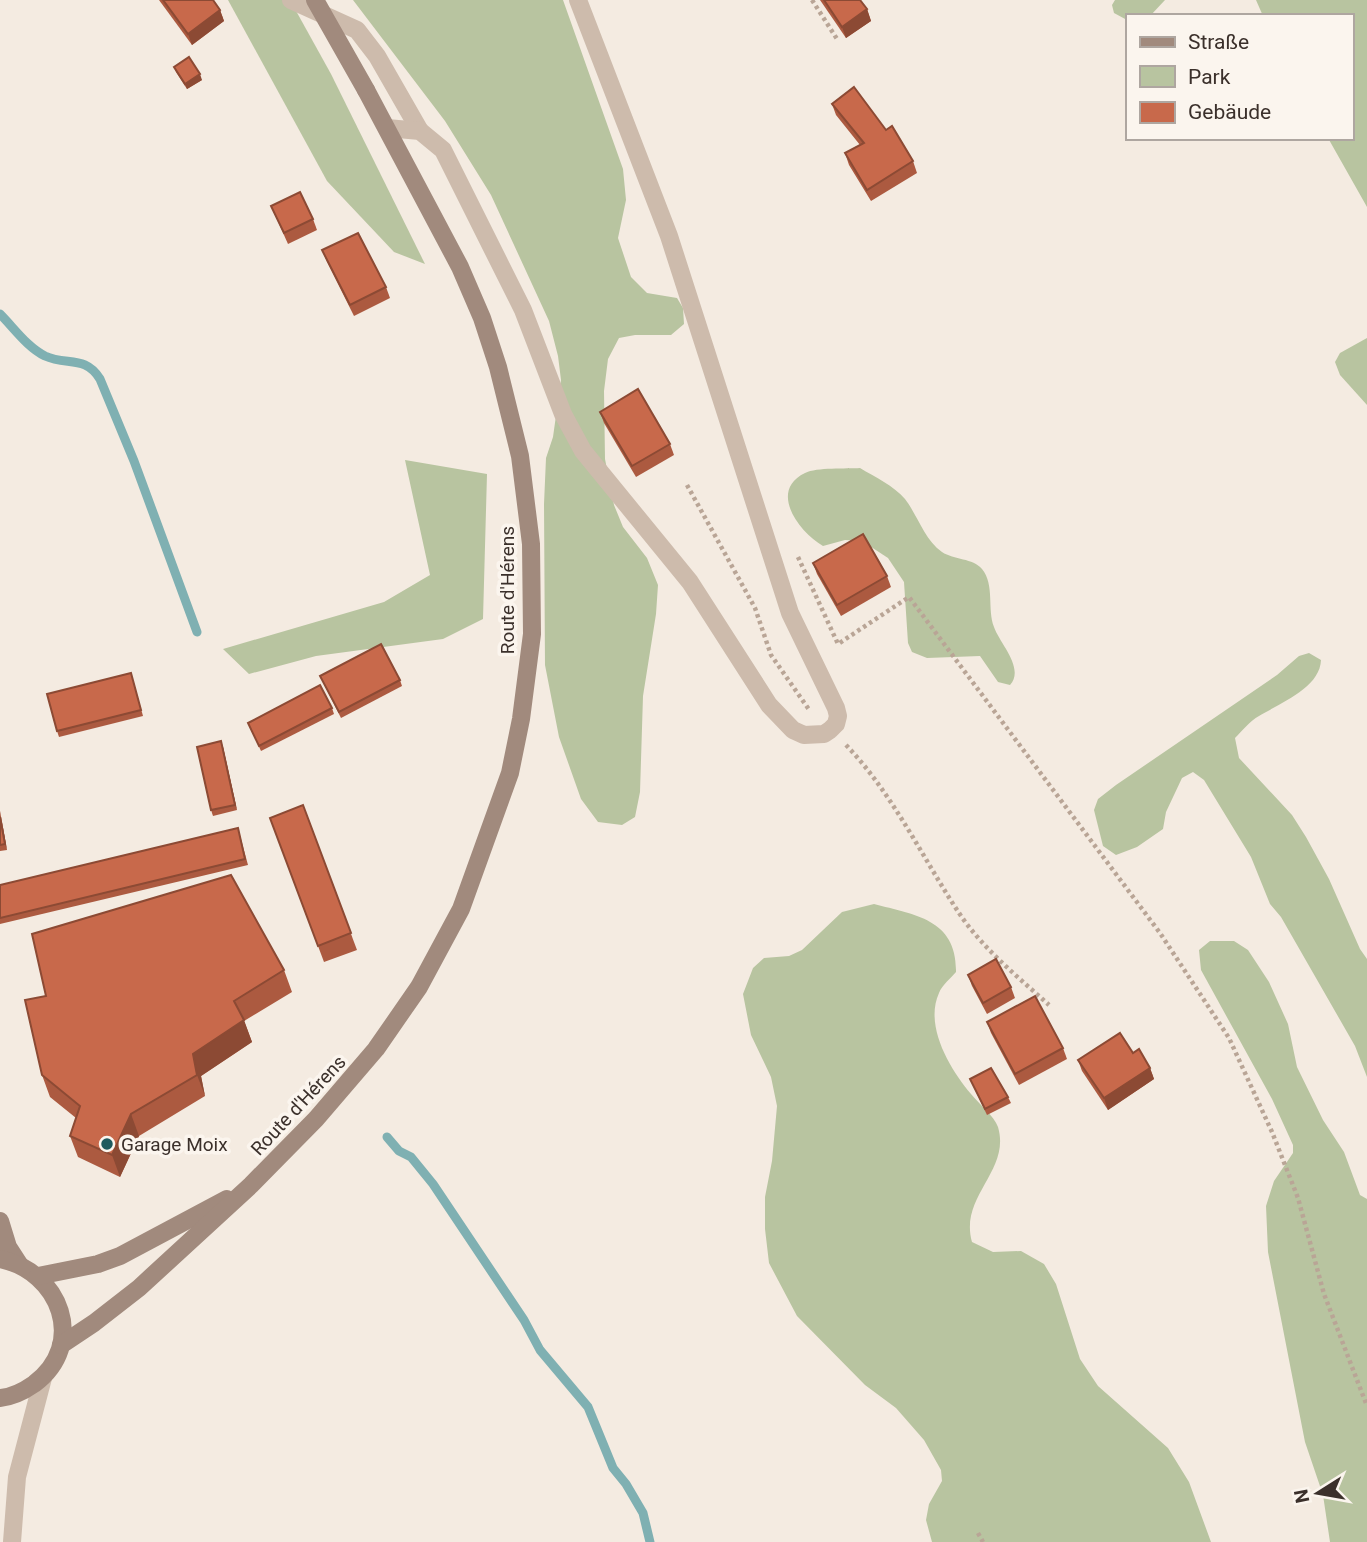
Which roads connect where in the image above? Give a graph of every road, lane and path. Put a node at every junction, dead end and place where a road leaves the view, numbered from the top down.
1 (290, 0) edge
2 (315, 0) edge
3 (578, 0) edge
4 (812, 0) edge
5 (837, 39) edge
6 (387, 128) junction
7 (420, 131) junction
8 (687, 485) dead end
9 (838, 645) dead end
10 (824, 732) junction
11 (1049, 1005) dead end
12 (251, 1185) junction
13 (0, 1221) edge
14 (0, 1259) edge
15 (19, 1264) junction
16 (38, 1276) junction
17 (61, 1345) junction
18 (43, 1378) junction
19 (0, 1398) edge
20 (1367, 1406) edge
21 (978, 1533) dead end
22 (12, 1542) edge
23 (983, 1542) edge

1 - 7 street
2 - 6 main road, Route d'Hérens, bridge
3 - 10 street
4 - 5 path
6 - 7 street
6 - 12 main road, Route d'Hérens
7 - 10 street
8 - 10 path
9 - 20 path
10 - 11 path
12 - 16 main road, Route d'Hérens
12 - 17 main road, Route d'Hérens
13 - 15 main road
14 - 15 main road
15 - 16 main road
16 - 17 main road
17 - 18 main road
18 - 19 main road
18 - 22 street
21 - 23 path

